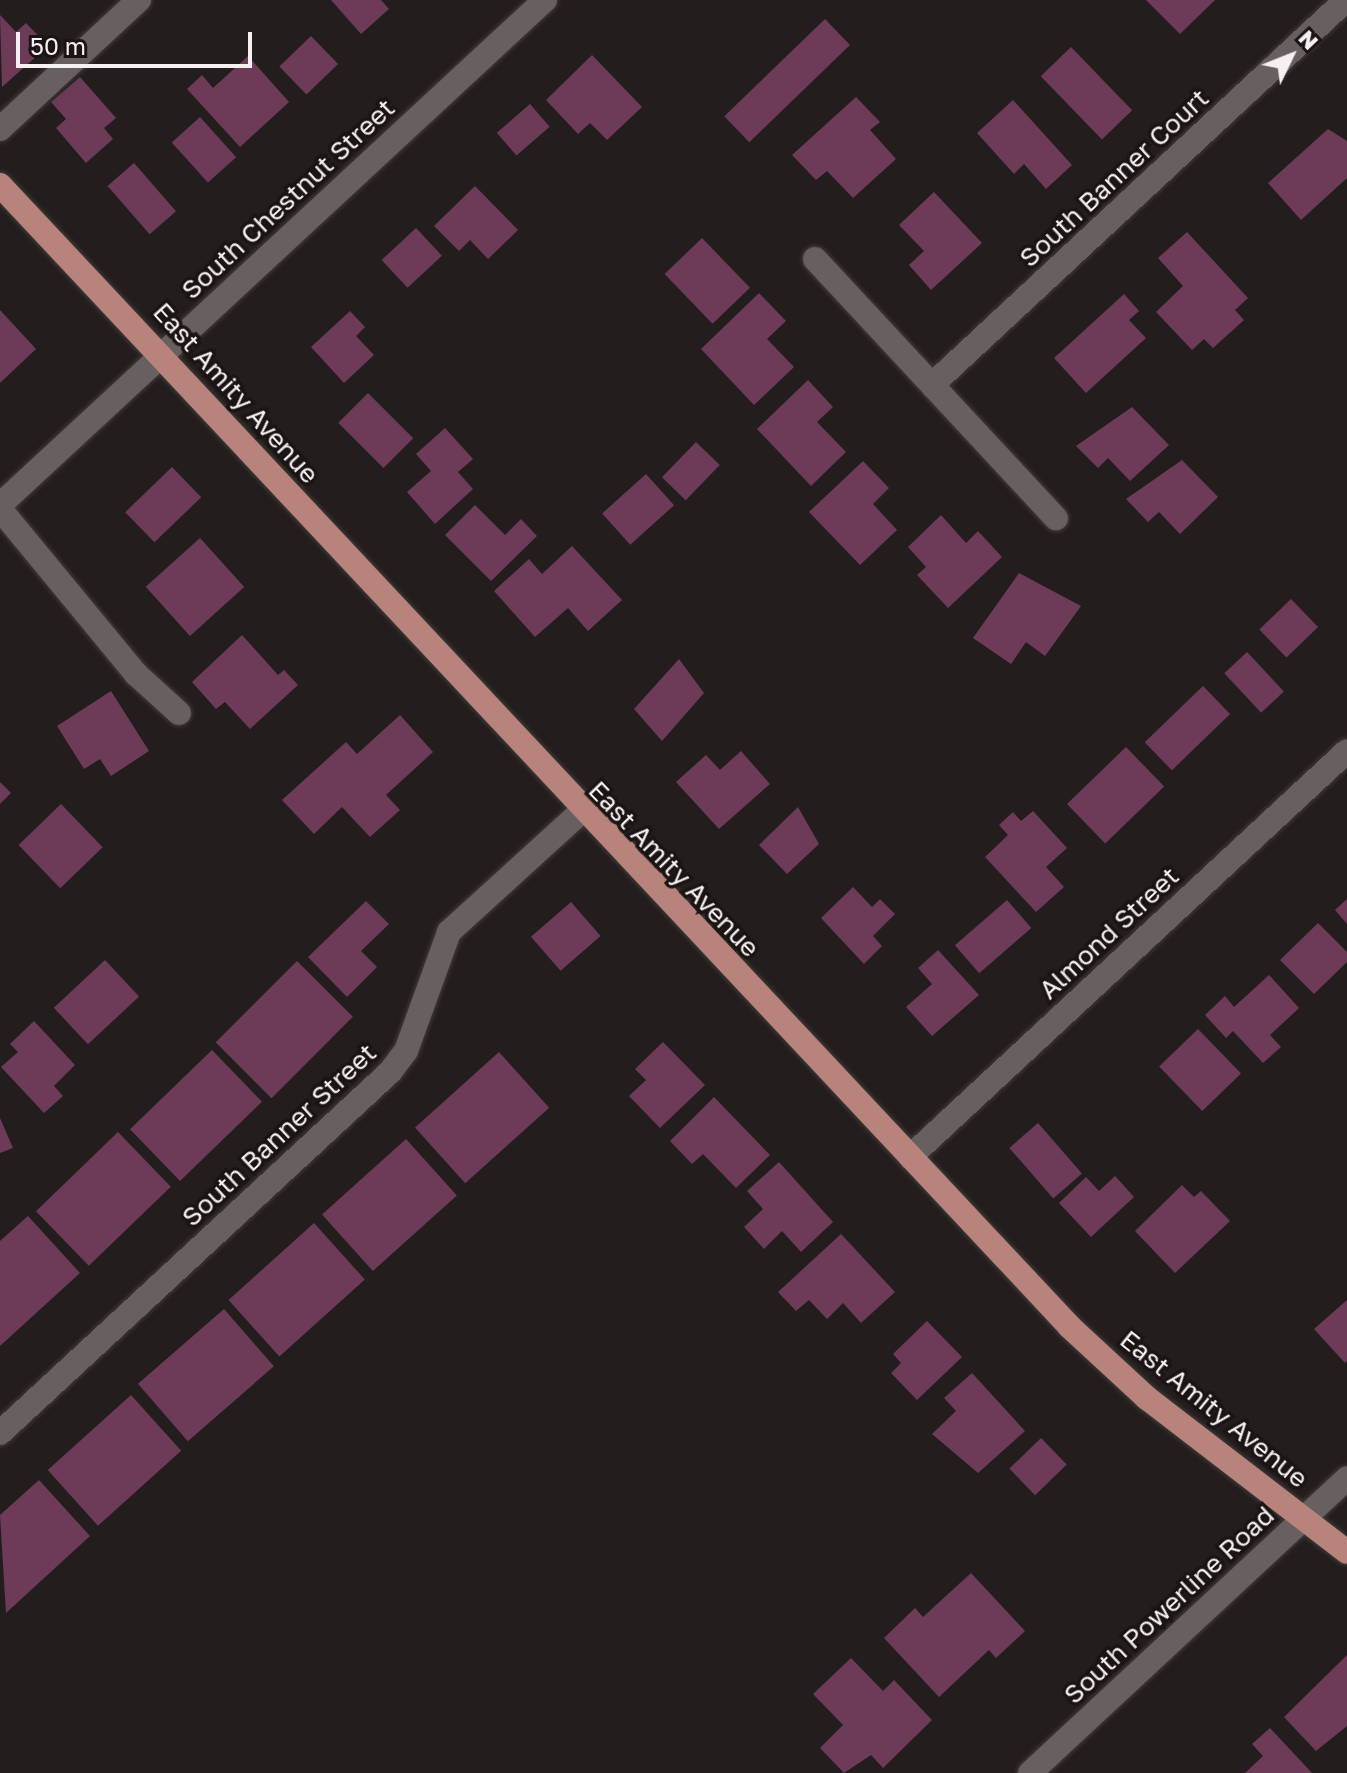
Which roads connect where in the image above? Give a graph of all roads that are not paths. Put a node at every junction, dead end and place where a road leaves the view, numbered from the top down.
1 (139, 0) edge
2 (545, 0) edge
3 (1337, 9) edge
4 (0, 129) edge
5 (0, 185) edge
6 (815, 259) dead end
7 (162, 353) junction
8 (932, 385) junction
9 (0, 507) edge
10 (1056, 518) dead end
11 (179, 713) dead end
12 (1347, 751) edge
13 (581, 812) junction
14 (910, 1157) junction
15 (0, 1433) edge
16 (1347, 1478) edge
17 (1305, 1517) junction
18 (1347, 1552) edge
19 (1030, 1773) edge

1 - 4 street
2 - 7 street, South Chestnut Street
3 - 8 street, South Banner Court
5 - 7 main road, East Amity Avenue
6 - 8 street
7 - 9 street, South Chestnut Street
7 - 13 main road, East Amity Avenue
8 - 10 street
9 - 11 street
12 - 14 street, Almond Street
13 - 14 main road, East Amity Avenue
13 - 15 street, South Banner Street
14 - 17 main road, East Amity Avenue
16 - 17 street, South Powerline Road
17 - 18 main road, East Amity Avenue
17 - 19 street, South Powerline Road

